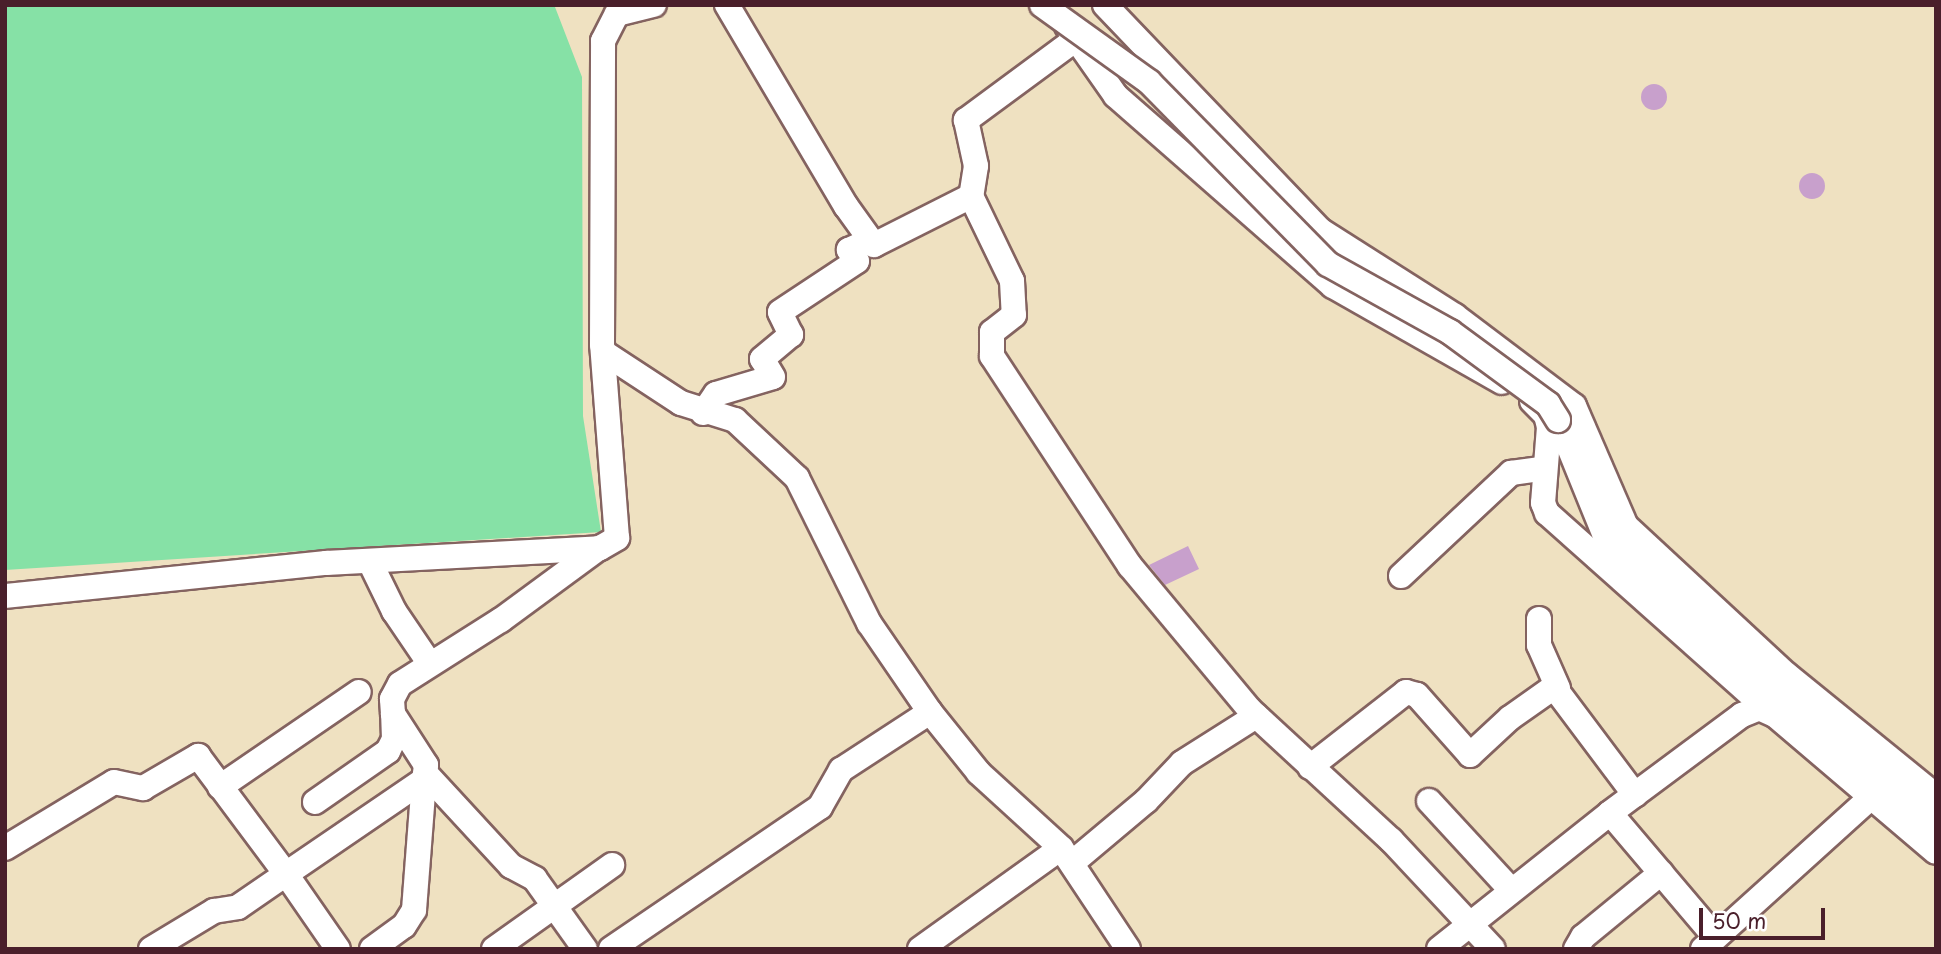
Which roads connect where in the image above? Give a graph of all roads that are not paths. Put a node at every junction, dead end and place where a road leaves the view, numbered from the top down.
1 (654, 5) edge
2 (727, 5) edge
3 (1042, 5) edge
4 (1052, 5) edge
5 (1104, 5) edge
6 (1076, 39) junction
7 (971, 196) junction
8 (870, 240) junction
9 (603, 352) junction
10 (703, 413) junction
11 (1567, 413) junction
12 (1545, 468) junction
13 (1596, 489) junction
14 (600, 548) junction
15 (370, 562) junction
16 (1401, 576) dead end
17 (5, 596) edge
18 (1539, 619) dead end
19 (430, 664) junction
20 (1558, 688) junction
21 (359, 692) dead end
22 (1767, 709) junction
23 (930, 712) junction
24 (393, 714) junction
25 (1256, 716) junction
26 (1310, 766) junction
27 (425, 777) junction
28 (220, 787) junction
29 (1635, 795) junction
30 (1936, 796) edge
31 (1871, 797) junction
32 (1429, 801) dead end
33 (315, 802) dead end
34 (1610, 813) junction
35 (1936, 824) edge
36 (5, 848) edge
37 (1936, 852) edge
38 (1066, 855) junction
39 (612, 865) dead end
40 (1661, 873) junction
41 (286, 874) junction
42 (1511, 890) junction
43 (554, 906) junction
44 (1470, 925) junction
45 (1709, 943) edge
46 (151, 949) edge
47 (338, 949) edge
48 (372, 949) edge
49 (494, 949) edge
50 (585, 949) edge
51 (611, 949) edge
52 (920, 949) edge
53 (1128, 949) edge
54 (1439, 949) edge
55 (1493, 949) edge
56 (1576, 949) edge

1 - 9 street
2 - 8 street
3 - 11 street, bridge
4 - 6 street
5 - 11 street
6 - 7 street
6 - 12 street
7 - 8 street
7 - 25 street
8 - 10 street
9 - 10 street
9 - 14 street
10 - 23 street
11 - 13 street
12 - 16 street
12 - 22 street
13 - 30 street
13 - 35 street
14 - 15 street
14 - 19 street
15 - 17 street
15 - 19 street
18 - 20 street
19 - 24 street
20 - 26 street
20 - 29 street
21 - 28 street
22 - 29 street
22 - 31 street
23 - 38 street
23 - 51 street
24 - 27 street
24 - 33 street
25 - 26 street
25 - 38 street
26 - 44 street
27 - 41 street
27 - 43 street
27 - 48 street
28 - 36 street
28 - 41 street
29 - 34 street
31 - 37 street
31 - 45 street
32 - 42 street
34 - 40 street
34 - 42 street
38 - 52 street
38 - 53 street
39 - 43 street
40 - 45 street
40 - 56 street
41 - 46 street
41 - 47 street
42 - 44 street
43 - 49 street
43 - 50 street
44 - 54 street
44 - 55 street

